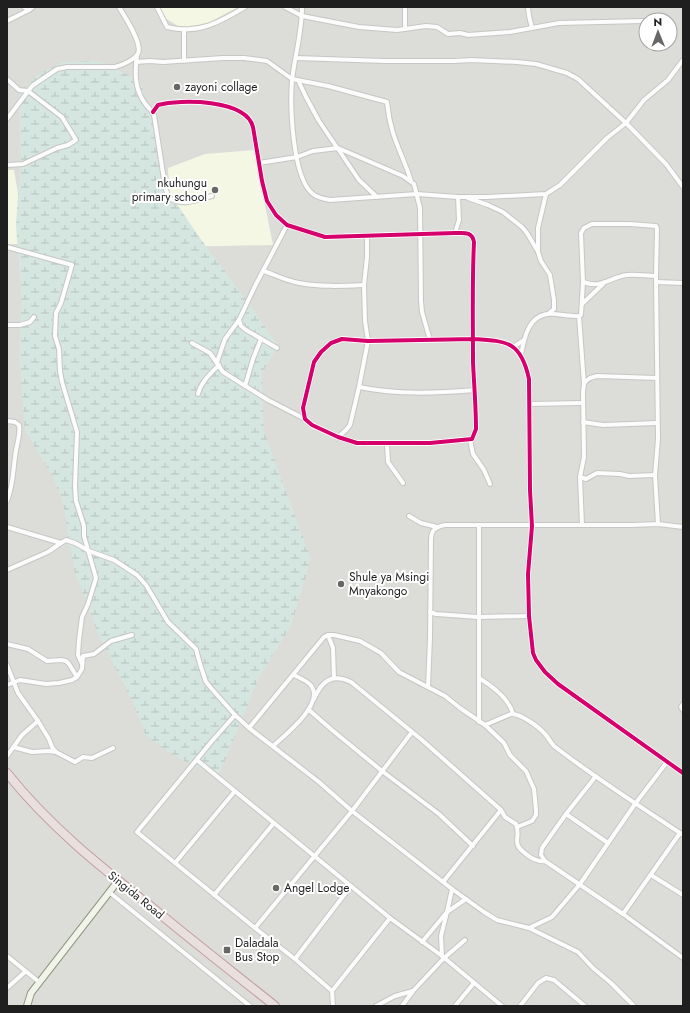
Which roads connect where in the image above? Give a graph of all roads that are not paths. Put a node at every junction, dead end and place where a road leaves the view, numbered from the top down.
1 (24, 7) edge
2 (120, 7) edge
3 (157, 7) edge
4 (245, 7) edge
5 (285, 7) edge
6 (302, 7) edge
7 (406, 7) edge
8 (528, 7) edge
9 (31, 9) edge
10 (302, 16) junction
11 (7, 21) edge
12 (638, 21) edge
13 (532, 28) junction
14 (184, 29) junction
15 (405, 29) junction
16 (137, 55) junction
17 (296, 58) junction
18 (184, 61) junction
19 (136, 62) junction
20 (682, 63) edge
21 (7, 79) edge
22 (292, 79) junction
23 (298, 80) junction
24 (28, 91) junction
25 (153, 112) junction
26 (7, 119) edge
27 (626, 123) junction
28 (338, 148) junction
29 (297, 157) junction
30 (259, 163) junction
31 (7, 165) edge
32 (411, 181) junction
33 (683, 187) edge
34 (417, 194) junction
35 (546, 194) junction
36 (212, 196) dead end
37 (377, 197) junction
38 (458, 197) junction
39 (464, 197) junction
40 (287, 225) junction
41 (455, 233) junction
42 (420, 234) junction
43 (367, 236) junction
44 (7, 247) edge
45 (538, 252) junction
46 (264, 271) junction
47 (656, 276) junction
48 (583, 282) junction
49 (656, 282) junction
50 (683, 283) edge
51 (603, 284) junction
52 (364, 285) junction
53 (582, 304) junction
54 (548, 314) junction
55 (579, 316) junction
56 (34, 317) dead end
57 (239, 320) junction
58 (7, 325) edge
59 (260, 339) junction
60 (474, 339) junction
61 (430, 340) junction
62 (524, 340) junction
63 (368, 341) junction
64 (192, 344) dead end
65 (514, 347) junction
66 (277, 348) dead end
67 (521, 355) junction
68 (218, 364) junction
69 (657, 378) junction
70 (584, 384) junction
71 (245, 386) junction
72 (359, 387) junction
73 (475, 390) junction
74 (198, 394) dead end
75 (582, 403) junction
76 (530, 404) junction
77 (306, 419) junction
78 (7, 421) edge
79 (583, 422) junction
80 (657, 423) junction
81 (338, 437) junction
82 (470, 440) junction
83 (387, 444) junction
84 (655, 475) junction
85 (580, 477) junction
86 (402, 483) dead end
87 (490, 484) dead end
88 (7, 501) edge
89 (409, 516) dead end
90 (658, 524) junction
91 (582, 525) junction
92 (479, 526) junction
93 (532, 526) junction
94 (7, 527) edge
95 (437, 527) junction
96 (683, 527) edge
97 (61, 543) junction
98 (89, 551) junction
99 (7, 570) edge
100 (430, 612) junction
101 (529, 616) junction
102 (478, 617) junction
103 (132, 635) dead end
104 (328, 635) junction
105 (7, 644) edge
106 (82, 664) junction
107 (7, 665) edge
108 (294, 675) junction
109 (77, 677) junction
110 (334, 678) junction
111 (479, 678) junction
112 (13, 682) junction
113 (7, 685) edge
114 (428, 687) junction
115 (314, 699) junction
116 (683, 704) edge
117 (309, 710) junction
118 (683, 710) edge
119 (513, 714) junction
120 (236, 715) junction
121 (38, 721) junction
122 (479, 722) junction
123 (485, 725) junction
124 (250, 728) junction
125 (412, 732) junction
126 (273, 746) junction
127 (13, 747) junction
128 (113, 748) dead end
129 (56, 752) junction
130 (7, 756) edge
131 (197, 760) junction
132 (667, 762) junction
133 (382, 771) junction
134 (7, 773) edge
135 (683, 773) edge
136 (596, 776) junction
137 (235, 791) junction
138 (635, 804) junction
139 (501, 810) junction
140 (352, 811) junction
141 (566, 814) junction
142 (274, 823) junction
143 (517, 827) junction
144 (682, 834) edge
145 (608, 843) junction
146 (473, 846) junction
147 (314, 856) junction
148 (545, 861) junction
149 (175, 863) junction
150 (651, 875) junction
151 (118, 881) junction
152 (444, 882) junction
153 (580, 884) junction
154 (352, 886) junction
155 (452, 889) junction
156 (109, 892) junction
157 (214, 895) junction
158 (683, 895) edge
159 (466, 899) junction
160 (448, 912) junction
161 (623, 914) junction
162 (390, 918) junction
163 (255, 928) junction
164 (529, 928) junction
165 (465, 940) dead end
166 (422, 942) junction
167 (7, 956) edge
168 (443, 957) junction
169 (683, 958) edge
170 (295, 959) junction
171 (25, 972) junction
172 (15, 981) junction
173 (7, 982) edge
174 (39, 982) junction
175 (474, 983) junction
176 (7, 988) edge
177 (332, 991) junction
178 (413, 991) junction
179 (26, 1006) edge
180 (250, 1006) edge
181 (275, 1006) edge
182 (333, 1006) edge
183 (376, 1006) edge
184 (402, 1006) edge
185 (455, 1006) edge
186 (502, 1006) edge
187 (520, 1006) edge
188 (585, 1006) edge
189 (634, 1006) edge

1 - 9 street
2 - 16 street
3 - 14 street
4 - 14 street
5 - 10 street
6 - 10 street
7 - 15 street
8 - 13 street
9 - 11 street
10 - 15 street
10 - 17 street
12 - 13 street
13 - 15 street
14 - 18 street
16 - 19 street
16 - 24 street
17 - 22 street
17 - 27 street
18 - 19 street
18 - 22 street
19 - 25 street
20 - 27 street
21 - 24 street
22 - 23 street
22 - 29 street
23 - 28 street
23 - 32 street
24 - 26 street
24 - 31 street
25 - 30 street
25 - 36 street
27 - 33 street
27 - 35 street
28 - 29 street
28 - 32 street
28 - 37 street
29 - 30 street
29 - 37 street
30 - 40 street
32 - 34 street
34 - 37 street
34 - 38 street
34 - 42 street
35 - 39 street
35 - 45 street
38 - 39 street
38 - 41 street
39 - 45 street
40 - 43 street
40 - 46 street
41 - 42 street
41 - 60 street
42 - 43 street
42 - 61 street
43 - 52 street
44 - 98 street
45 - 54 street
46 - 52 street
46 - 57 street
47 - 48 street
47 - 49 street
47 - 51 street
48 - 51 street
48 - 53 street
49 - 50 street
49 - 69 street
51 - 53 street
52 - 63 street
53 - 55 street
54 - 55 street
54 - 62 street
55 - 70 street
56 - 58 street
57 - 59 street
57 - 68 street
59 - 66 street
59 - 71 street
60 - 61 street
60 - 65 street
60 - 73 street
61 - 63 street
62 - 65 street
62 - 67 street
63 - 72 street
63 - 77 street
64 - 68 street
65 - 67 street
67 - 76 street
68 - 71 street
68 - 74 street
69 - 70 street
69 - 80 street
70 - 75 street
71 - 77 street
72 - 73 street
72 - 81 street
73 - 82 street
75 - 76 street
75 - 79 street
76 - 93 street
77 - 81 street
78 - 88 street
79 - 80 street
79 - 85 street
80 - 84 street
81 - 83 street
82 - 83 street
82 - 87 street
83 - 86 street
84 - 85 street
84 - 90 street
85 - 91 street
89 - 95 street
90 - 91 street
90 - 96 street
91 - 93 street
92 - 93 street
92 - 95 street
92 - 102 street
93 - 101 street
94 - 97 street
95 - 100 street
97 - 98 street
97 - 99 street
98 - 106 street
98 - 120 street
100 - 102 street
100 - 114 street
101 - 102 street
101 - 132 street
102 - 111 street
103 - 106 street
104 - 108 street
104 - 110 street
104 - 114 street
105 - 109 street
106 - 109 street
107 - 112 street
108 - 115 street
108 - 124 street
109 - 112 street
110 - 115 street
110 - 125 street
111 - 119 street
111 - 122 street
112 - 113 street
112 - 121 street
114 - 122 street
115 - 117 street
116 - 118 street
117 - 126 street
117 - 133 street
119 - 123 street
119 - 136 street
120 - 124 street
120 - 131 street
121 - 127 street
121 - 129 street
122 - 123 street
123 - 143 street
124 - 126 street
125 - 133 street
125 - 139 street
126 - 140 street
127 - 129 street
127 - 130 street
128 - 129 street
131 - 137 street
131 - 149 street
132 - 135 street
132 - 138 street
133 - 140 street
133 - 146 street
134 - 151 highway, Singida Road
136 - 138 street
136 - 141 street
137 - 142 street
137 - 149 street
138 - 144 street
138 - 145 street
139 - 143 street
139 - 146 street
140 - 147 street
140 - 152 street
141 - 145 street
141 - 148 street
142 - 147 street
142 - 157 street
143 - 148 street
144 - 150 street
145 - 153 street
146 - 152 street
147 - 154 street
147 - 163 street
148 - 153 street
149 - 157 street
150 - 158 street
150 - 161 street
151 - 156 street
151 - 181 highway, Singida Road
152 - 155 street
153 - 161 street
153 - 164 street
154 - 162 street
154 - 170 street
155 - 159 street
155 - 160 street
156 - 174 street
156 - 180 street
157 - 163 street
159 - 160 street
159 - 164 street
160 - 166 street
160 - 168 street
161 - 169 street
162 - 166 street
162 - 177 street
163 - 170 street
164 - 189 street
165 - 168 street
166 - 168 street
167 - 171 street
168 - 175 street
168 - 178 street
170 - 177 street
171 - 172 street
171 - 174 street
172 - 173 street
172 - 176 street
174 - 179 street
175 - 185 street
175 - 186 street
177 - 182 street
178 - 183 street
178 - 184 street
187 - 188 street

